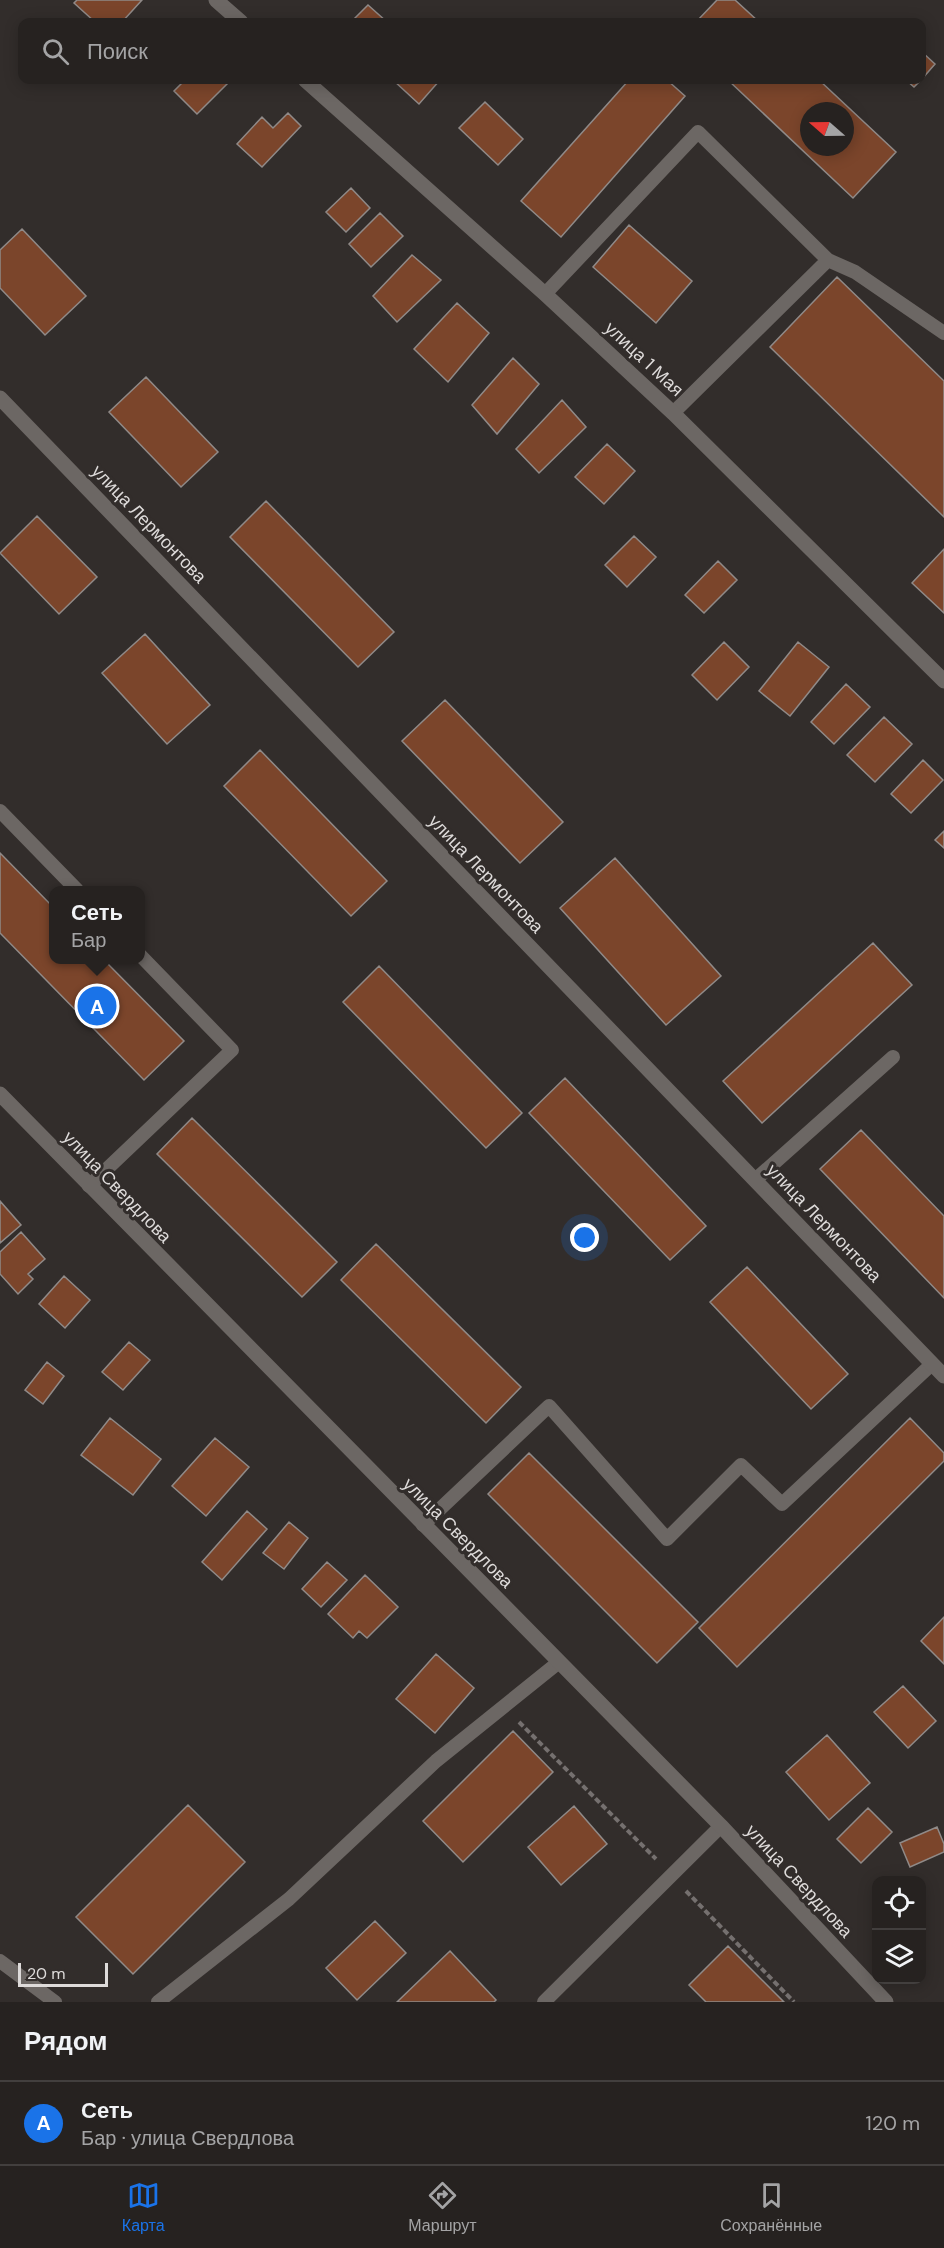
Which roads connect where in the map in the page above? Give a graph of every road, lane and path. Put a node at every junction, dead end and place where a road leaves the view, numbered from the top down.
1 (216, 0) edge
2 (236, 18) edge
3 (309, 84) edge
4 (828, 260) junction
5 (545, 294) junction
6 (944, 333) edge
7 (0, 398) edge
8 (673, 412) junction
9 (944, 681) edge
10 (0, 811) edge
11 (72, 886) edge
12 (145, 960) edge
13 (893, 1057) dead end
14 (0, 1094) edge
15 (755, 1180) junction
16 (89, 1186) junction
17 (933, 1364) junction
18 (944, 1376) edge
19 (423, 1526) junction
20 (559, 1662) junction
21 (504, 1706) junction
22 (721, 1826) junction
23 (672, 1876) junction
24 (0, 1961) edge
25 (55, 2002) edge
26 (158, 2002) edge
27 (544, 2002) edge
28 (794, 2002) edge
29 (886, 2002) edge

1 - 2 street
3 - 5 street, улица 1 Мая
4 - 5 lane
4 - 6 lane
4 - 8 lane
5 - 8 street, улица 1 Мая
7 - 15 street, улица Лермонтова
8 - 9 street, улица 1 Мая
10 - 11 lane
12 - 16 lane
13 - 15 lane
14 - 16 street, улица Свердлова
15 - 17 street, улица Лермонтова
16 - 19 street, улица Свердлова
17 - 18 street, улица Лермонтова
17 - 19 lane
19 - 20 street, улица Свердлова
20 - 21 lane
20 - 22 street, улица Свердлова
21 - 23 path
21 - 26 lane
22 - 23 lane
22 - 29 street, улица Свердлова
23 - 27 lane
23 - 28 path
24 - 25 lane

